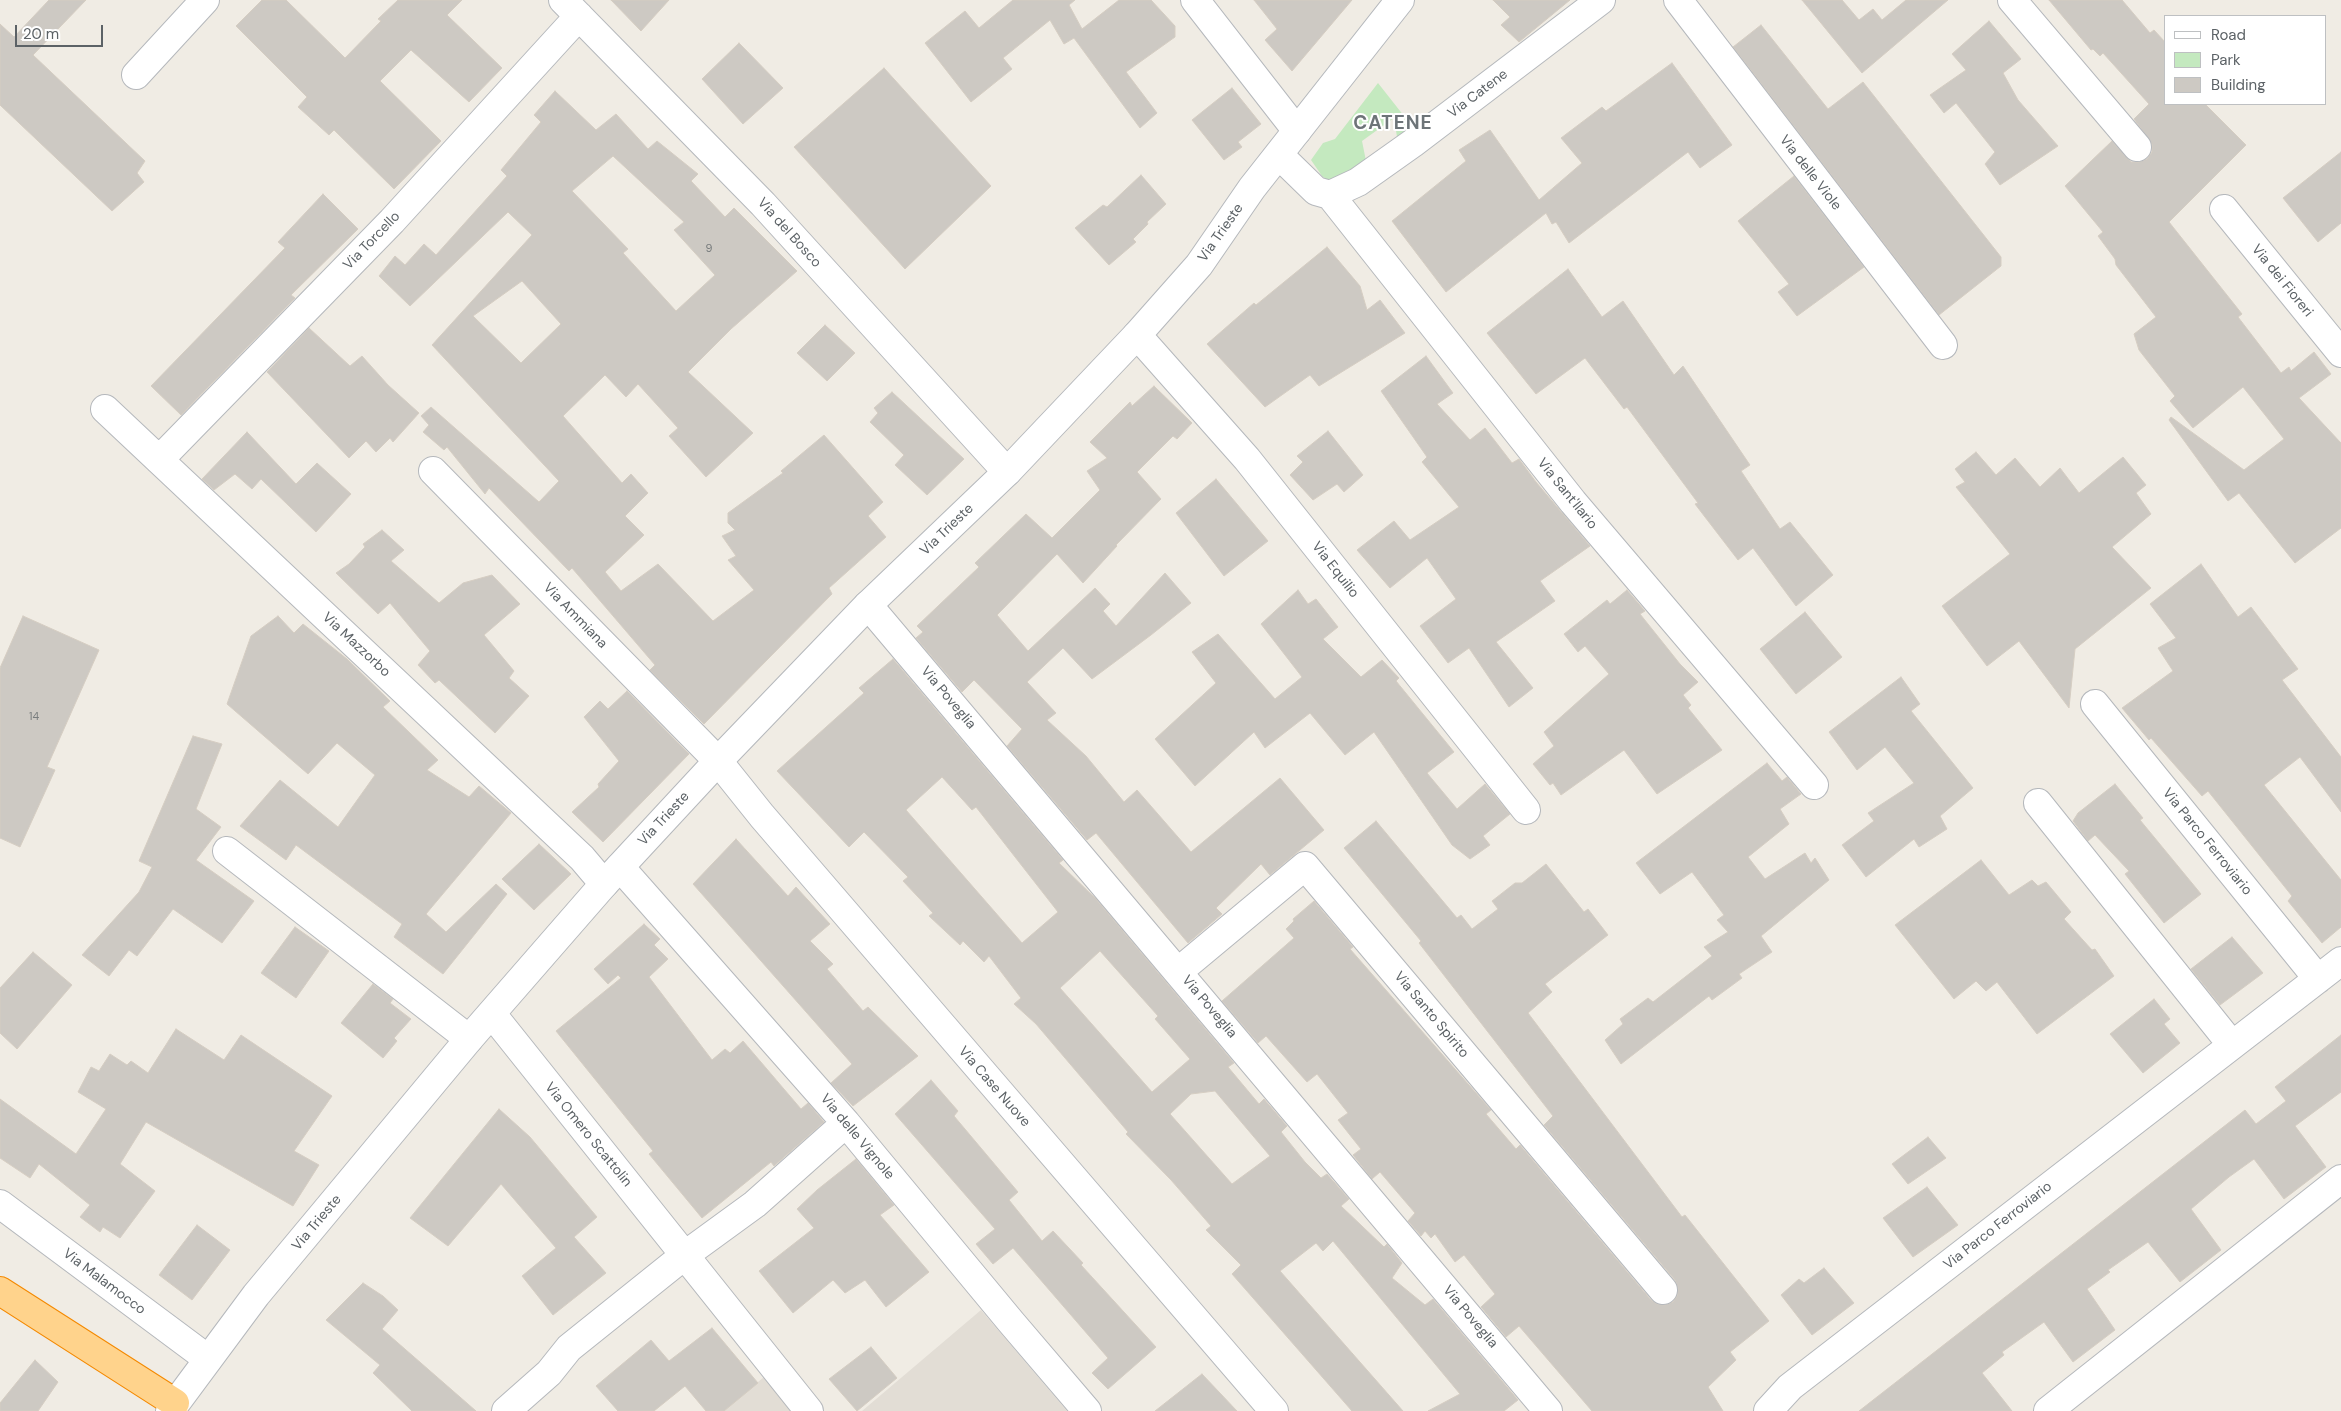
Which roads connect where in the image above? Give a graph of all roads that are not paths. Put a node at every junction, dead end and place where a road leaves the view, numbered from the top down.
1 (205, 0) edge
2 (1195, 0) edge
3 (1400, 0) edge
4 (1601, 0) edge
5 (1678, 0) edge
6 (2012, 0) edge
7 (571, 8) edge
8 (136, 75) dead end
9 (1297, 131) junction
10 (2137, 147) dead end
11 (1279, 155) junction
12 (1330, 195) junction
13 (2224, 209) dead end
14 (1137, 335) junction
15 (1943, 345) dead end
16 (2341, 353) edge
17 (105, 409) dead end
18 (159, 460) junction
19 (433, 471) dead end
20 (1007, 472) junction
21 (868, 605) junction
22 (2096, 704) dead end
23 (718, 761) junction
24 (1814, 785) dead end
25 (2038, 803) dead end
26 (1526, 810) dead end
27 (227, 851) dead end
28 (612, 875) junction
29 (2341, 961) edge
30 (1179, 971) junction
31 (2318, 979) junction
32 (492, 1014) junction
33 (469, 1039) junction
34 (2232, 1045) junction
35 (846, 1123) junction
36 (2341, 1179) edge
37 (0, 1204) edge
38 (685, 1255) junction
39 (1663, 1290) dead end
40 (0, 1291) edge
41 (208, 1359) junction
42 (172, 1407) edge
43 (506, 1411) edge
44 (809, 1411) edge
45 (1088, 1411) edge
46 (1274, 1411) edge
47 (1548, 1411) edge
48 (1768, 1411) edge
49 (2048, 1411) edge

1 - 8 street
2 - 9 street
3 - 9 street, Via Trieste
4 - 12 street, Via Catene
5 - 15 street, Via delle Viole
6 - 10 street
7 - 18 street, Via Torcello
7 - 20 street, Via del Bosco
9 - 11 street, Via Trieste
11 - 12 street
11 - 14 street, Via Trieste
12 - 24 street, Via Sant'Ilario
13 - 16 street, Via dei Fioreri
14 - 20 street, Via Trieste
14 - 26 street, Via Equilio
17 - 18 street, Via Mazzorbo
18 - 28 street, Via Mazzorbo
19 - 23 street, Via Ammiana
20 - 21 street, Via Trieste
21 - 23 street, Via Trieste
21 - 30 street, Via Poveglia
22 - 31 street, Via Parco Ferroviario
23 - 28 street, Via Trieste
23 - 46 street, Via Case Nuove
25 - 34 street
27 - 33 street
28 - 32 street, Via Trieste
28 - 35 street, Via delle Vignole
29 - 31 street, Via Parco Ferroviario
30 - 39 street, Via Santo Spirito
30 - 47 street, Via Poveglia
31 - 34 street, Via Parco Ferroviario
32 - 33 street, Via Trieste
32 - 38 street, Via Omero Scattolin
33 - 41 street, Via Trieste
34 - 48 street, Via Parco Ferroviario
35 - 38 street
35 - 45 street, Via delle Vignole
36 - 49 street
37 - 41 street, Via Malamocco
38 - 43 street
38 - 44 street, Via Omero Scattolin
40 - 42 highway
41 - 42 street, Via Trieste

